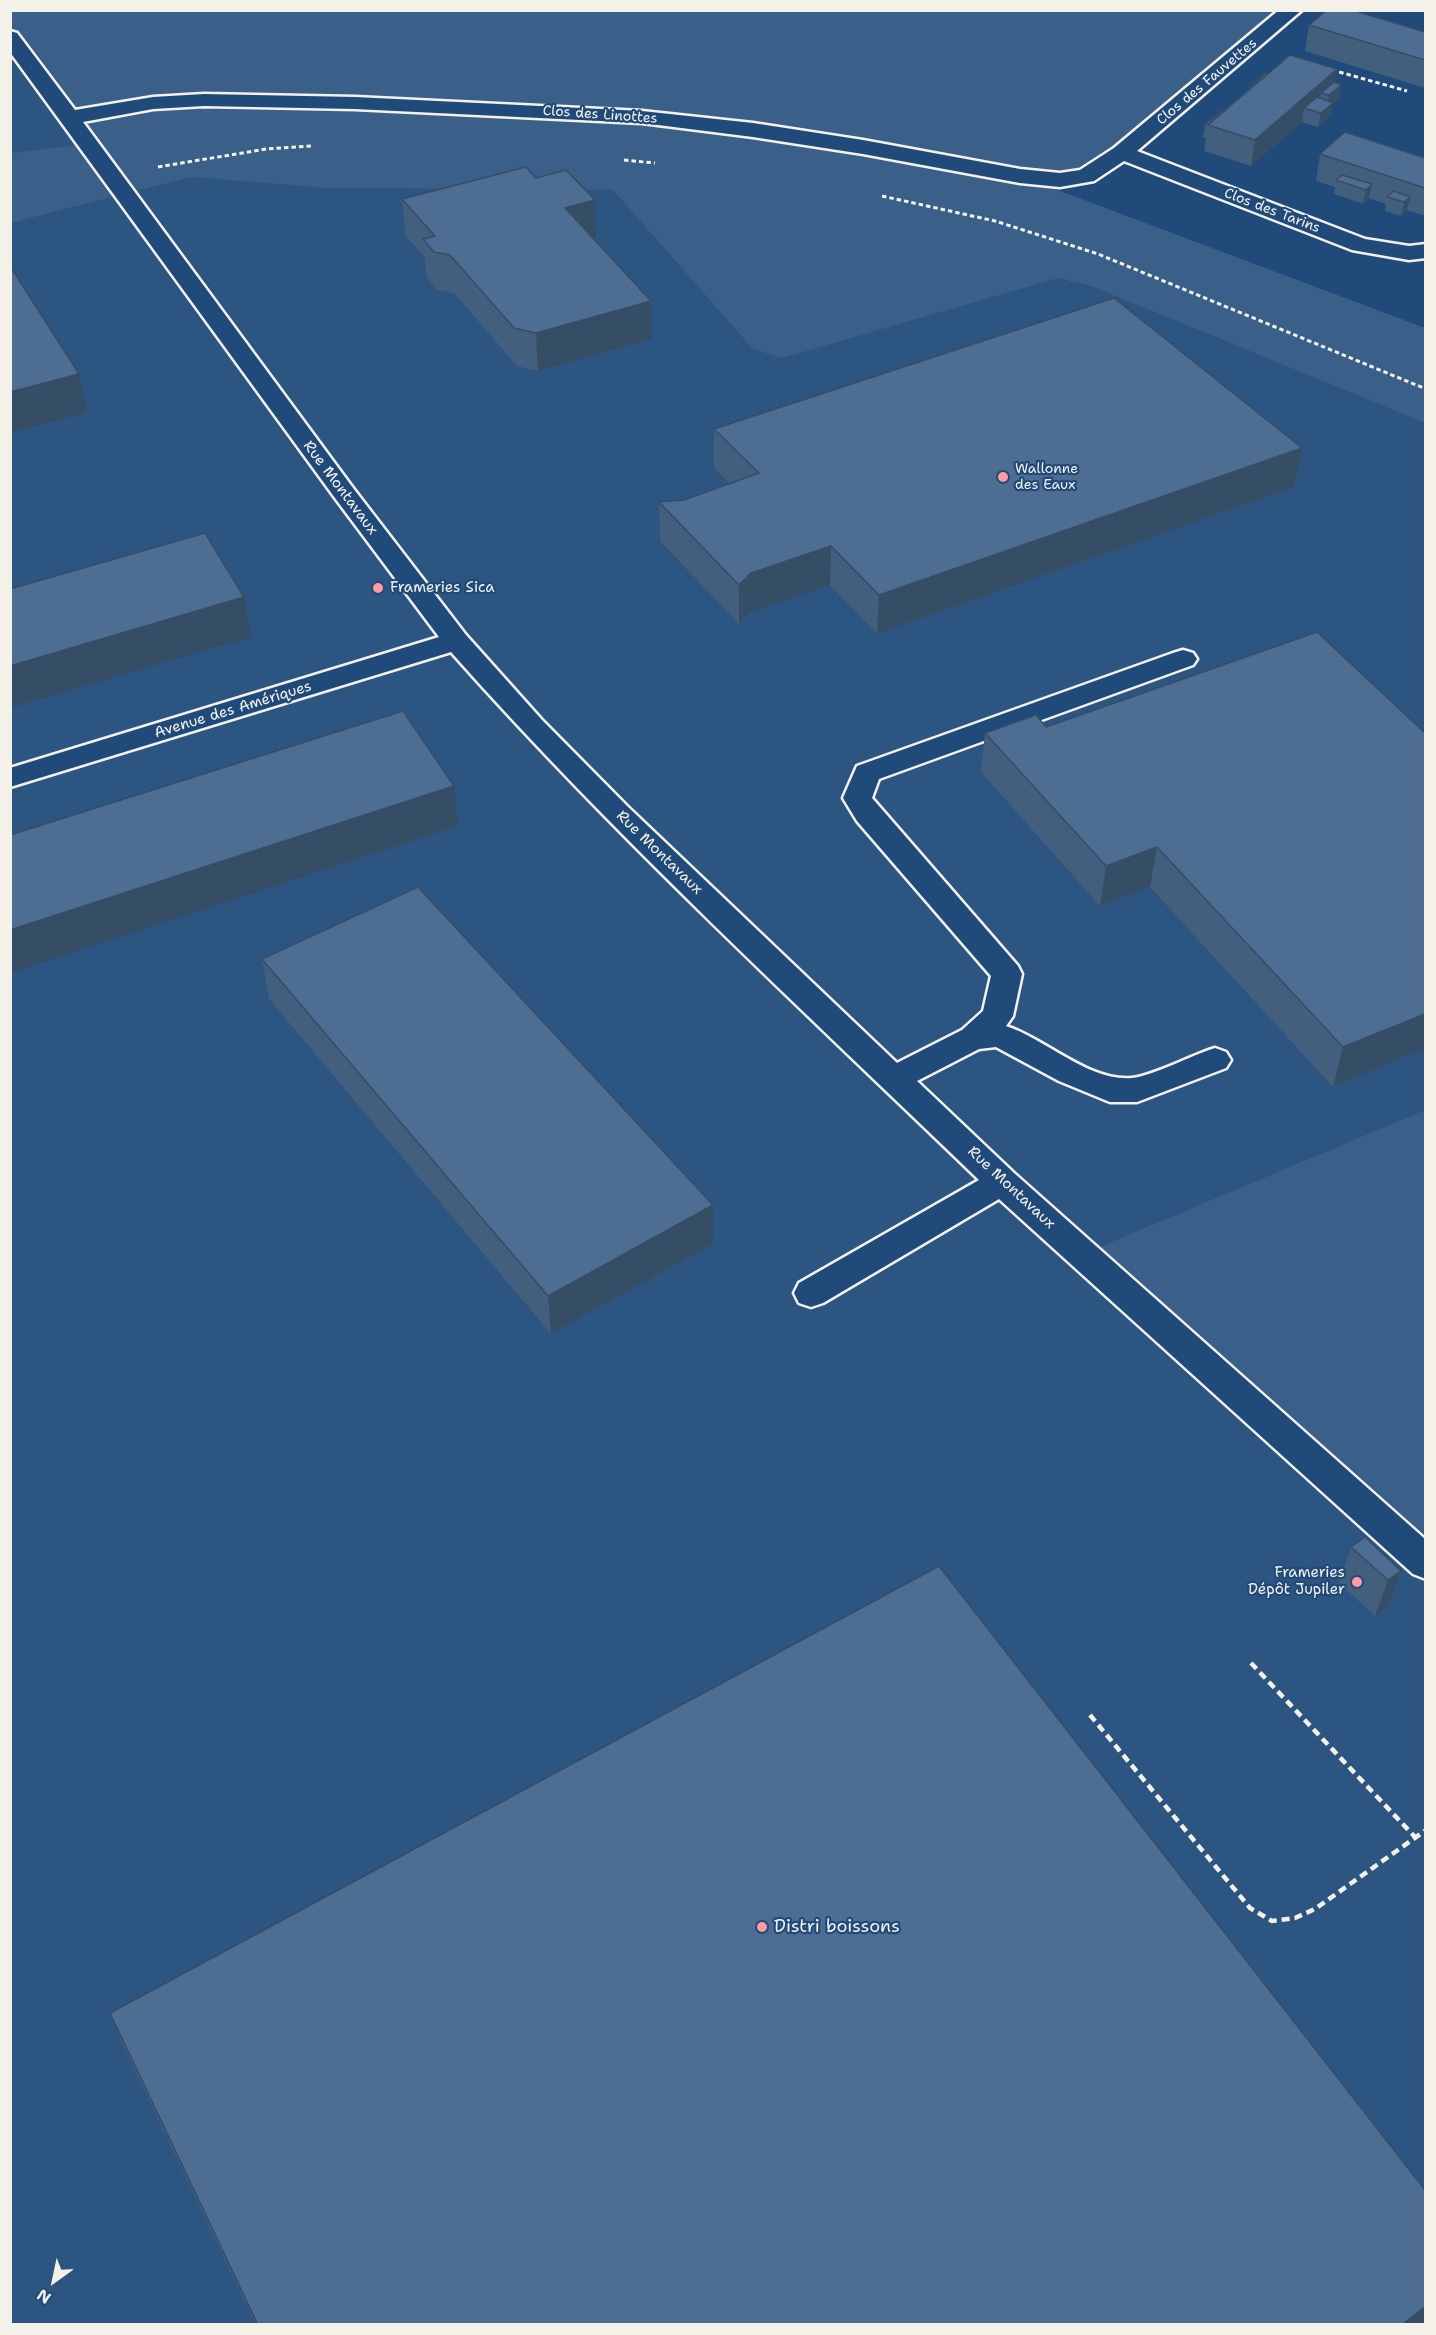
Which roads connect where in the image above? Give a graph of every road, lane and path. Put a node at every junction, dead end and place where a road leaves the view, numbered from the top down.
1 (1292, 10) edge
2 (10, 37) edge
3 (1328, 69) edge
4 (1407, 91) dead end
5 (69, 117) junction
6 (317, 145) dead end
7 (1122, 153) junction
8 (624, 160) dead end
9 (658, 163) dead end
10 (111, 175) junction
11 (875, 195) dead end
12 (1425, 251) edge
13 (1425, 389) edge
14 (456, 641) junction
15 (1183, 658) dead end
16 (10, 778) edge
17 (973, 1038) junction
18 (1215, 1060) dead end
19 (895, 1078) junction
20 (1002, 1182) junction
21 (811, 1293) dead end
22 (1425, 1563) edge
23 (1251, 1662) dead end
24 (1090, 1715) dead end
25 (1425, 1830) edge
26 (1415, 1837) junction

1 - 7 street, Clos des Fauvettes
2 - 5 street, Rue Montavaux
3 - 4 path
5 - 7 street, Clos des Linottes
5 - 10 street, Rue Montavaux
6 - 10 path
7 - 12 street, Clos des Tarins
8 - 9 path
10 - 14 street, Rue Montavaux
11 - 13 path
14 - 16 street, Avenue des Amériques
14 - 19 street, Rue Montavaux
15 - 17 street
17 - 18 street
17 - 19 street
19 - 20 street, Rue Montavaux
20 - 21 street
20 - 22 street, Rue Montavaux
23 - 26 path
24 - 26 path
25 - 26 path

